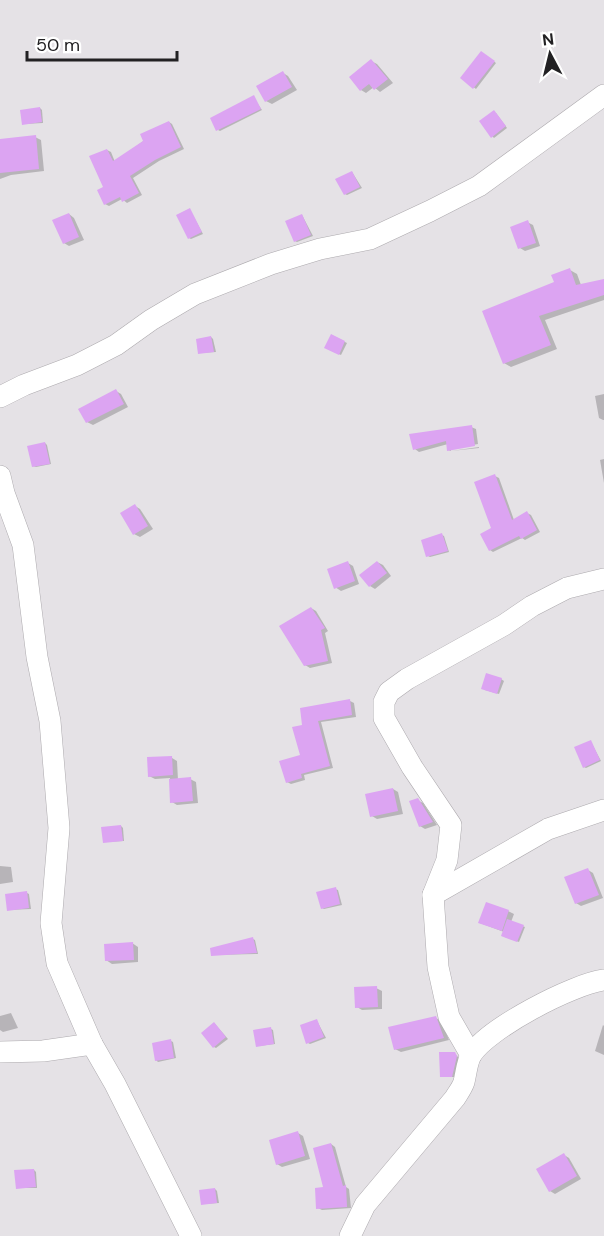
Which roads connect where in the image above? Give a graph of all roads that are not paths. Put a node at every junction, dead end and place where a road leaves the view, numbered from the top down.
1 (604, 95) edge
2 (0, 397) edge
3 (0, 476) edge
4 (604, 579) edge
5 (604, 810) edge
6 (433, 895) junction
7 (604, 980) edge
8 (92, 1044) junction
9 (0, 1052) edge
10 (471, 1055) junction
11 (191, 1236) edge
12 (350, 1236) edge

1 - 2 street
3 - 8 street
4 - 6 street
5 - 6 street
6 - 10 street
7 - 10 street
8 - 9 street
8 - 11 street
10 - 12 street

